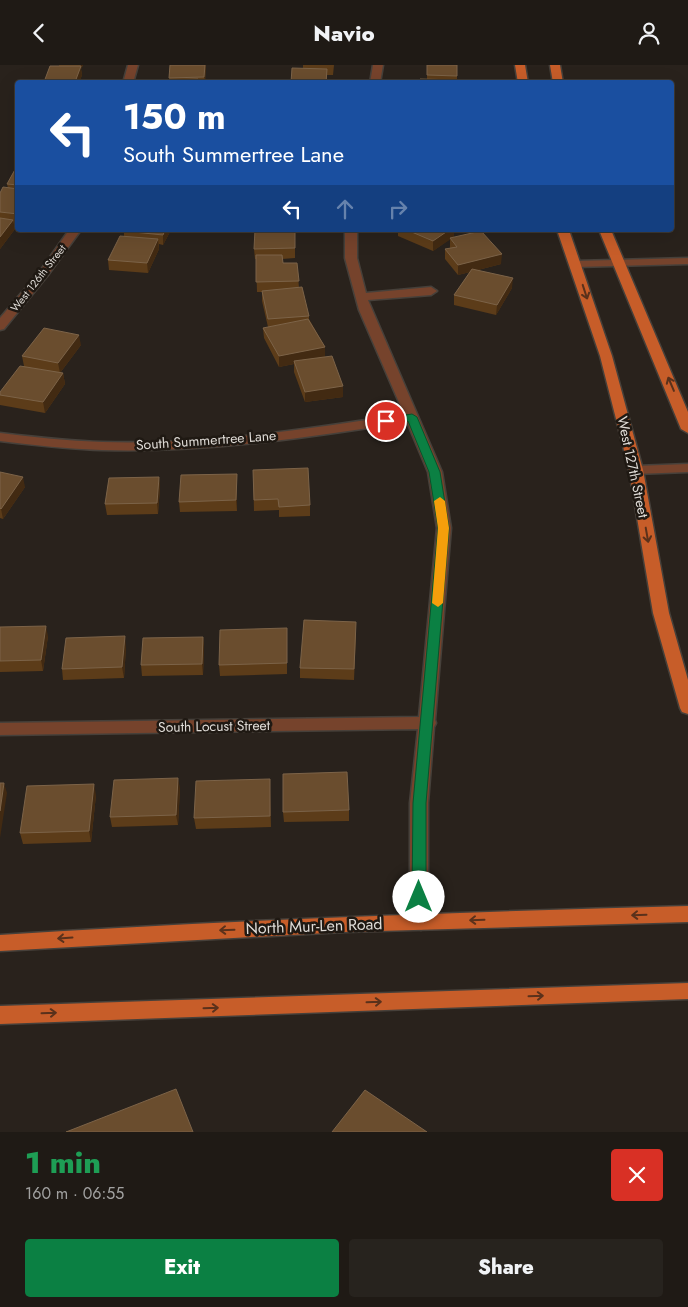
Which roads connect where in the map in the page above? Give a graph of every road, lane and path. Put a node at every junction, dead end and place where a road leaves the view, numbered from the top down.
1 (133, 65) edge
2 (378, 65) edge
3 (520, 65) edge
4 (555, 65) edge
5 (129, 80) edge
6 (376, 80) edge
7 (522, 80) edge
8 (558, 80) edge
9 (73, 232) edge
10 (351, 232) edge
11 (564, 232) edge
12 (606, 232) edge
13 (688, 261) edge
14 (619, 263) junction
15 (576, 265) junction
16 (431, 291) dead end
17 (362, 297) junction
18 (0, 326) edge
19 (412, 417) junction
20 (688, 429) edge
21 (0, 437) edge
22 (688, 468) edge
23 (636, 470) junction
24 (688, 708) edge
25 (428, 723) junction
26 (0, 729) edge
27 (688, 913) edge
28 (421, 922) junction
29 (0, 943) edge
30 (688, 991) edge
31 (0, 1015) edge

1 - 5 street
2 - 6 street
3 - 7 main road
4 - 8 main road
9 - 18 street, West 126th Street
10 - 17 street
11 - 15 main road, West 127th Street
12 - 14 main road
13 - 14 street
14 - 15 street
20 -> 14 main road
15 -> 23 main road, West 127th Street
16 - 17 street
17 - 19 street
19 - 21 street, South Summertree Lane
19 - 25 street
22 - 23 street
23 -> 24 main road, West 127th Street
25 - 26 street, South Locust Street
25 - 28 street
27 -> 28 main road, North Mur-Len Road
28 -> 29 main road, North Mur-Len Road
31 -> 30 main road

